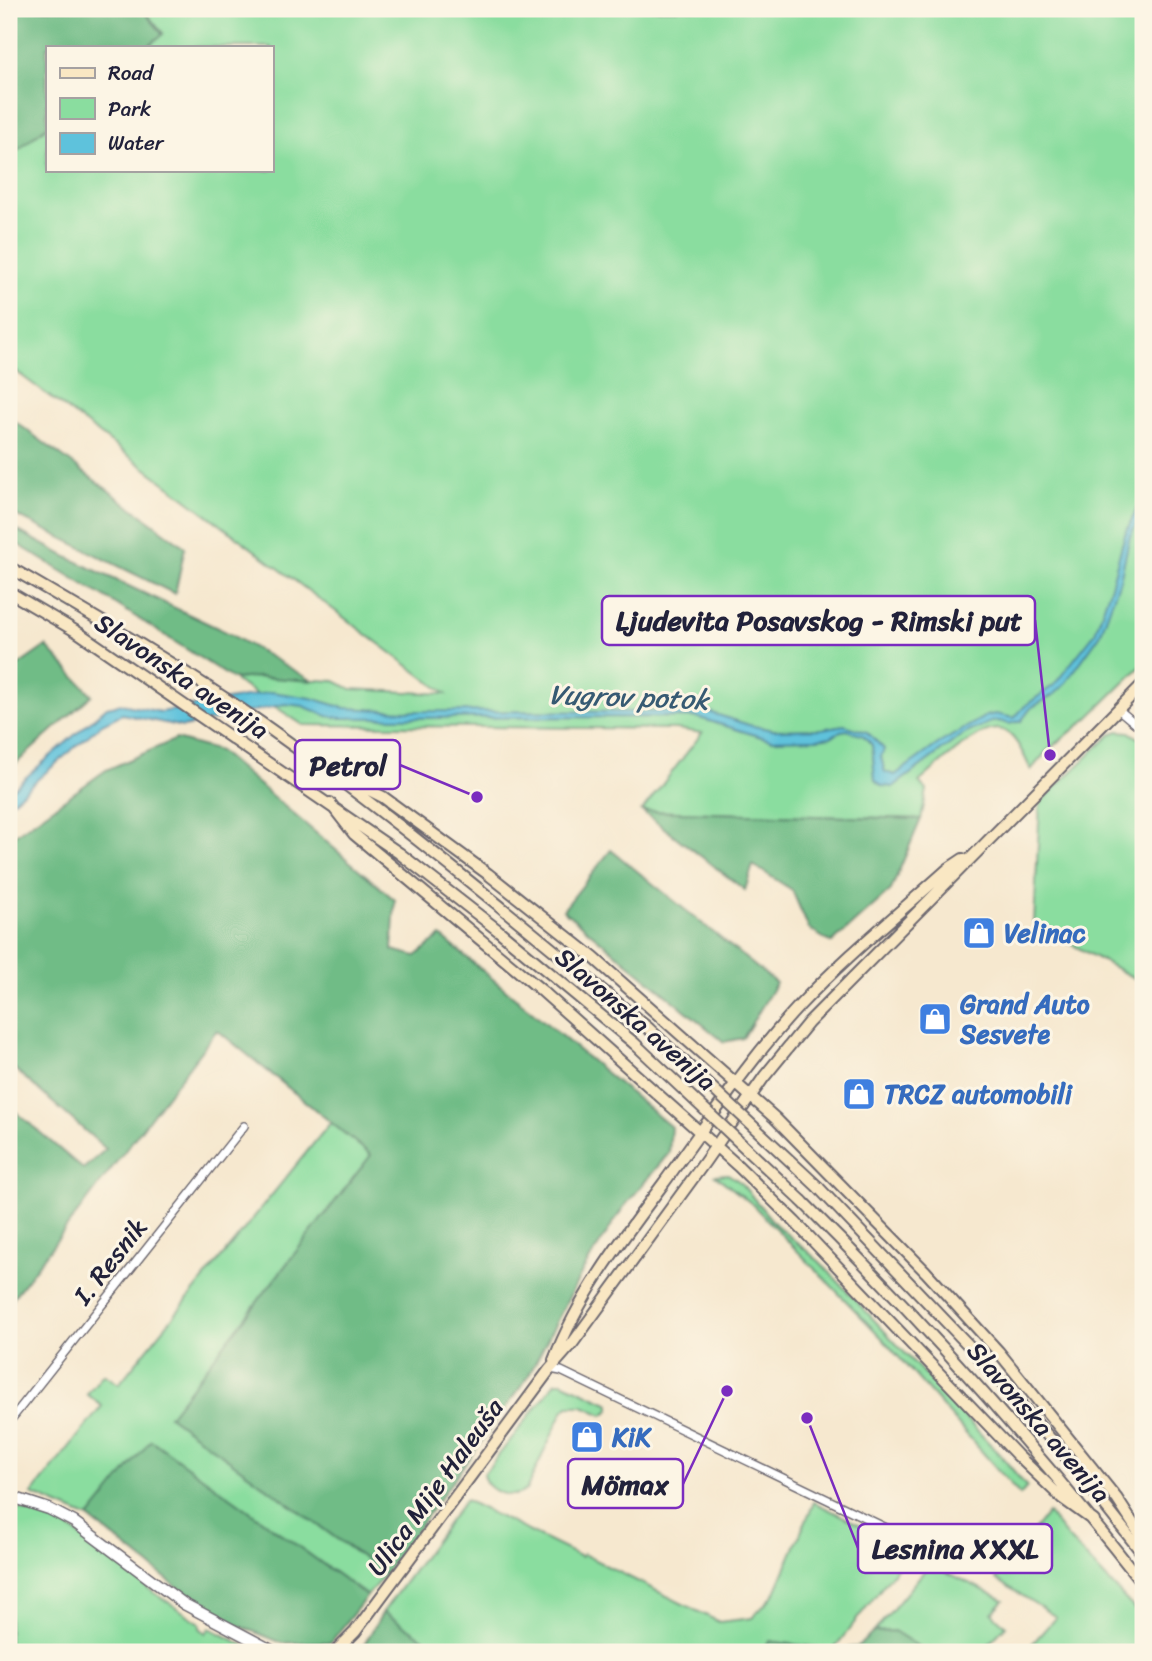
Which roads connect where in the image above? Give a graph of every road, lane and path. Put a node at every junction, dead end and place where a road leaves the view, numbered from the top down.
1 (9, 567) edge
2 (9, 592) edge
3 (1143, 684) edge
4 (1118, 709) junction
5 (1143, 730) edge
6 (339, 779) junction
7 (330, 803) junction
8 (980, 848) junction
9 (736, 1082) junction
10 (750, 1095) junction
11 (244, 1126) dead end
12 (701, 1132) junction
13 (715, 1145) junction
14 (550, 1369) junction
15 (9, 1422) edge
16 (9, 1496) edge
17 (1094, 1521) junction
18 (1143, 1539) edge
19 (934, 1551) dead end
20 (1143, 1554) edge
21 (1143, 1584) edge
22 (355, 1632) junction
23 (275, 1652) edge
24 (336, 1652) edge
25 (350, 1652) edge

1 - 6 main road, Slavonska avenija
2 - 7 main road, Slavonska avenija
3 - 4 main road
4 - 5 street
4 - 8 main road
6 - 9 main road
6 - 20 main road, Slavonska avenija, bridge
7 - 12 main road
7 - 17 main road, Slavonska avenija, bridge
8 - 9 main road, Ulica Mije Haleuša
8 - 10 main road, Ulica Mije Haleuša
9 - 10 main road
9 - 12 main road, Ulica Mije Haleuša
10 - 13 main road, Ulica Mije Haleuša
10 - 18 main road
11 - 15 street, I. Resnik
12 - 13 main road
12 - 14 main road, Ulica Mije Haleuša
13 - 14 main road, Ulica Mije Haleuša
13 - 17 main road
14 - 19 street
14 - 22 main road, Ulica Mije Haleuša
16 - 23 street
17 - 21 main road, Slavonska avenija
22 - 24 main road, Ulica Mije Haleuša
22 - 25 main road, Ulica Mije Haleuša

